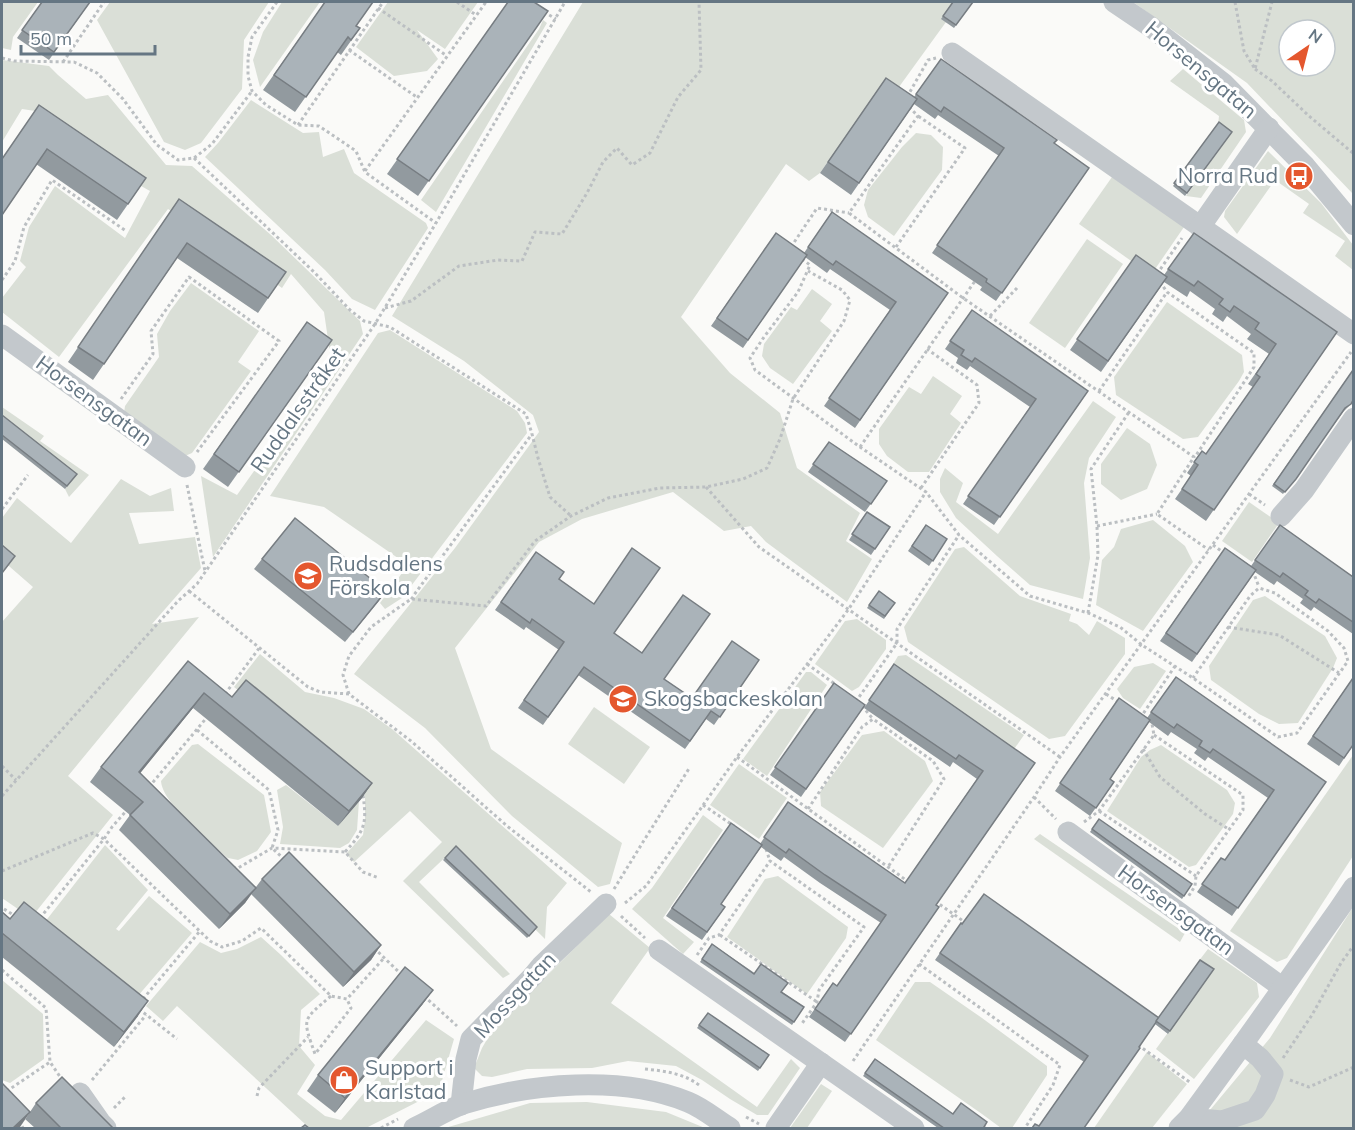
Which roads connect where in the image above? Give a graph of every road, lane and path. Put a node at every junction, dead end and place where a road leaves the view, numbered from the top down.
1 (104, 2) edge
2 (277, 2) edge
3 (383, 2) edge
4 (457, 2) edge
5 (486, 2) edge
6 (566, 2) edge
7 (699, 2) edge
8 (1114, 2) edge
9 (1235, 2) edge
10 (1272, 2) edge
11 (536, 7) edge
12 (378, 8) junction
13 (476, 15) junction
14 (556, 19) junction
15 (349, 50) junction
16 (952, 53) joint
17 (447, 56) junction
18 (2, 58) edge
19 (63, 62) junction
20 (1255, 69) junction
21 (252, 91) junction
22 (418, 98) junction
23 (918, 116) junction
24 (298, 125) junction
25 (1269, 128) junction
26 (1353, 154) edge
27 (194, 158) junction
28 (365, 172) junction
29 (849, 213) junction
30 (436, 223) junction
31 (1197, 224) junction
32 (1353, 225) edge
33 (126, 231) dead end
34 (896, 247) junction
35 (790, 249) edge
36 (797, 255) edge
37 (808, 271) junction
38 (976, 279) edge
39 (2, 280) edge
40 (1017, 288) edge
41 (1167, 292) junction
42 (963, 298) junction
43 (384, 309) junction
44 (990, 316) junction
45 (375, 324) junction
46 (1353, 334) edge
47 (2, 335) edge
48 (927, 349) junction
49 (1353, 349) edge
50 (1099, 391) junction
51 (793, 399) junction
52 (1129, 412) junction
53 (111, 414) junction
54 (1353, 418) edge
55 (532, 434) junction
56 (860, 447) junction
57 (1194, 457) junction
58 (185, 467) junction
59 (28, 475) dead end
60 (705, 487) junction
61 (921, 488) junction
62 (926, 492) junction
63 (2, 509) edge
64 (1157, 514) junction
65 (571, 516) junction
66 (1281, 516) dead end
67 (1097, 526) junction
68 (959, 535) junction
69 (1213, 545) junction
70 (1209, 550) junction
71 (1229, 557) edge
72 (1246, 568) edge
73 (206, 571) junction
74 (1259, 588) junction
75 (189, 591) junction
76 (411, 599) junction
77 (848, 610) junction
78 (1088, 613) junction
79 (1228, 627) junction
80 (897, 643) junction
81 (1142, 645) junction
82 (260, 648) junction
83 (807, 664) junction
84 (1175, 666) junction
85 (1339, 673) junction
86 (1193, 678) junction
87 (840, 688) edge
88 (225, 694) edge
89 (350, 694) junction
90 (849, 694) edge
91 (1106, 694) junction
92 (857, 700) junction
93 (1124, 705) edge
94 (1132, 711) edge
95 (211, 712) edge
96 (1141, 717) junction
97 (873, 719) junction
98 (197, 730) junction
99 (1154, 735) junction
100 (1143, 749) junction
101 (737, 757) junction
102 (1060, 757) junction
103 (2, 766) edge
104 (690, 767) dead end
105 (16, 780) junction
106 (144, 792) edge
107 (362, 794) edge
108 (2, 796) edge
109 (1034, 797) junction
110 (703, 805) junction
111 (808, 809) junction
112 (128, 810) edge
113 (1099, 811) junction
114 (739, 830) edge
115 (1230, 830) junction
116 (1068, 832) junction
117 (104, 839) junction
118 (272, 848) junction
119 (766, 849) edge
120 (345, 852) junction
121 (770, 861) junction
122 (288, 864) edge
123 (230, 867) edge
124 (888, 867) junction
125 (2, 871) edge
126 (1197, 876) junction
127 (379, 878) dead end
128 (916, 887) edge
129 (1353, 887) edge
130 (935, 901) edge
131 (610, 907) junction
132 (2, 909) edge
133 (1177, 912) junction
134 (954, 915) junction
135 (23, 922) edge
136 (37, 923) edge
137 (973, 928) edge
138 (200, 931) junction
139 (719, 935) junction
140 (368, 942) edge
141 (1353, 945) edge
142 (659, 950) joint
143 (384, 958) junction
144 (920, 964) junction
145 (2, 970) edge
146 (687, 970) junction
147 (401, 974) edge
148 (1283, 988) junction
149 (419, 991) edge
150 (331, 996) junction
151 (347, 999) junction
152 (817, 1002) junction
153 (146, 1015) junction
154 (309, 1037) junction
155 (177, 1039) dead end
156 (471, 1039) junction
157 (790, 1042) junction
158 (1243, 1044) junction
159 (1138, 1046) edge
160 (50, 1062) junction
161 (821, 1063) junction
162 (1353, 1067) edge
163 (1273, 1074) junction
164 (842, 1077) junction
165 (2, 1091) edge
166 (80, 1094) junction
167 (1206, 1094) junction
168 (257, 1096) dead end
169 (461, 1105) junction
170 (18, 1120) edge
171 (1184, 1123) edge
172 (23, 1128) edge
173 (106, 1128) edge
174 (414, 1128) edge
175 (730, 1128) edge
176 (776, 1128) edge
177 (914, 1128) edge
178 (1026, 1128) edge

1 - 19 path
2 - 21 path
3 - 12 path
4 - 13 path
5 - 13 path
6 - 14 path, Ruddalsstråket
7 - 43 path
8 - 25 street, Horsensgatan
9 - 20 path
10 - 20 path
11 - 14 path
12 - 15 path
12 - 17 path
13 - 17 path
14 - 30 path, Ruddalsstråket
15 - 22 path
15 - 24 path
16 - 23 path
16 - 31 street
17 - 22 path
18 - 19 path
19 - 27 path
20 - 26 path
21 - 24 path
21 - 27 path
22 - 28 path
23 - 29 path
23 - 34 path
24 - 28 path
25 - 31 street
25 - 32 street, Horsensgatan
27 - 45 path
28 - 30 path
29 - 34 path
29 - 35 path
30 - 43 path, Ruddalsstråket
31 - 41 path
31 - 46 street
33 - 39 path
34 - 42 path
36 - 37 path
37 - 51 path
37 - 51 path
38 - 42 path
40 - 44 path
41 - 50 path
41 - 57 path
42 - 44 path
42 - 48 path
43 - 45 path, Ruddalsstråket
44 - 50 path
45 - 55 path
45 - 73 path, Ruddalsstråket
47 - 53 street, Horsensgatan
48 - 56 path
48 - 61 path
49 - 69 path
50 - 52 path
51 - 56 path
51 - 60 path
52 - 57 path
52 - 67 path
53 - 58 street, Horsensgatan
53 - 58 path
54 - 66 street
55 - 65 path
55 - 76 path
56 - 61 path
57 - 64 path
58 - 73 path
59 - 63 path
60 - 65 path
60 - 77 path
61 - 62 path
62 - 68 path
62 - 77 path
64 - 67 path
64 - 70 path
65 - 76 path
67 - 78 path
68 - 78 path
68 - 80 path
69 - 70 path
69 - 71 path
70 - 81 path
72 - 74 path
73 - 75 path, Ruddalsstråket
74 - 79 path
74 - 85 path
75 - 82 path
75 - 105 path, Ruddalsstråket
76 - 89 path
77 - 80 path
77 - 83 path
78 - 81 path
79 - 85 path
79 - 86 path
80 - 92 path
80 - 102 path
81 - 84 path
81 - 91 path
82 - 88 path
82 - 89 path
83 - 87 path
83 - 101 path
84 - 86 path
84 - 96 path
85 - 86 path
89 - 131 path
90 - 92 path
91 - 93 path
91 - 102 path
92 - 97 path
94 - 96 path
95 - 98 path
96 - 99 path
97 - 111 path
97 - 124 path
98 - 106 path
98 - 118 path
99 - 100 path
99 - 115 path
100 - 113 path
100 - 115 path
101 - 110 path
101 - 111 path
102 - 109 path
103 - 105 path
104 - 131 path
105 - 108 path, Ruddalsstråket
107 - 120 path
109 - 116 path
109 - 134 path
110 - 114 path
110 - 131 path
111 - 124 path
112 - 117 path
113 - 116 path
113 - 126 path
115 - 126 path
116 - 133 street, Horsensgatan
117 - 125 path
117 - 136 path
117 - 138 path
118 - 120 path
118 - 122 path
118 - 123 path
119 - 121 path
120 - 127 path
121 - 139 path
121 - 152 path
124 - 128 path
126 - 133 path
129 - 148 street
130 - 134 path
131 - 142 path
131 - 156 street, Mossgatan
132 - 135 path
133 - 148 street, Horsensgatan
134 - 137 path
134 - 144 path
138 - 150 path
138 - 153 path
139 - 146 path
139 - 152 path
140 - 143 path
141 - 163 path
142 - 146 street
143 - 147 path
143 - 151 path
144 - 164 path
144 - 178 path
145 - 160 path
146 - 157 street
148 - 158 street
149 - 156 path
150 - 151 path
150 - 154 path
151 - 154 path
152 - 157 path
153 - 155 path
153 - 166 path
154 - 168 path
156 - 169 street, Mossgatan
157 - 161 street
158 - 163 street
158 - 167 street
159 - 167 path
160 - 165 path
160 - 166 path
161 - 164 street
161 - 176 street
162 - 163 path
163 - 171 street
164 - 177 street
166 - 173 street
167 - 171 street
169 - 174 street
169 - 175 street
170 - 172 path

